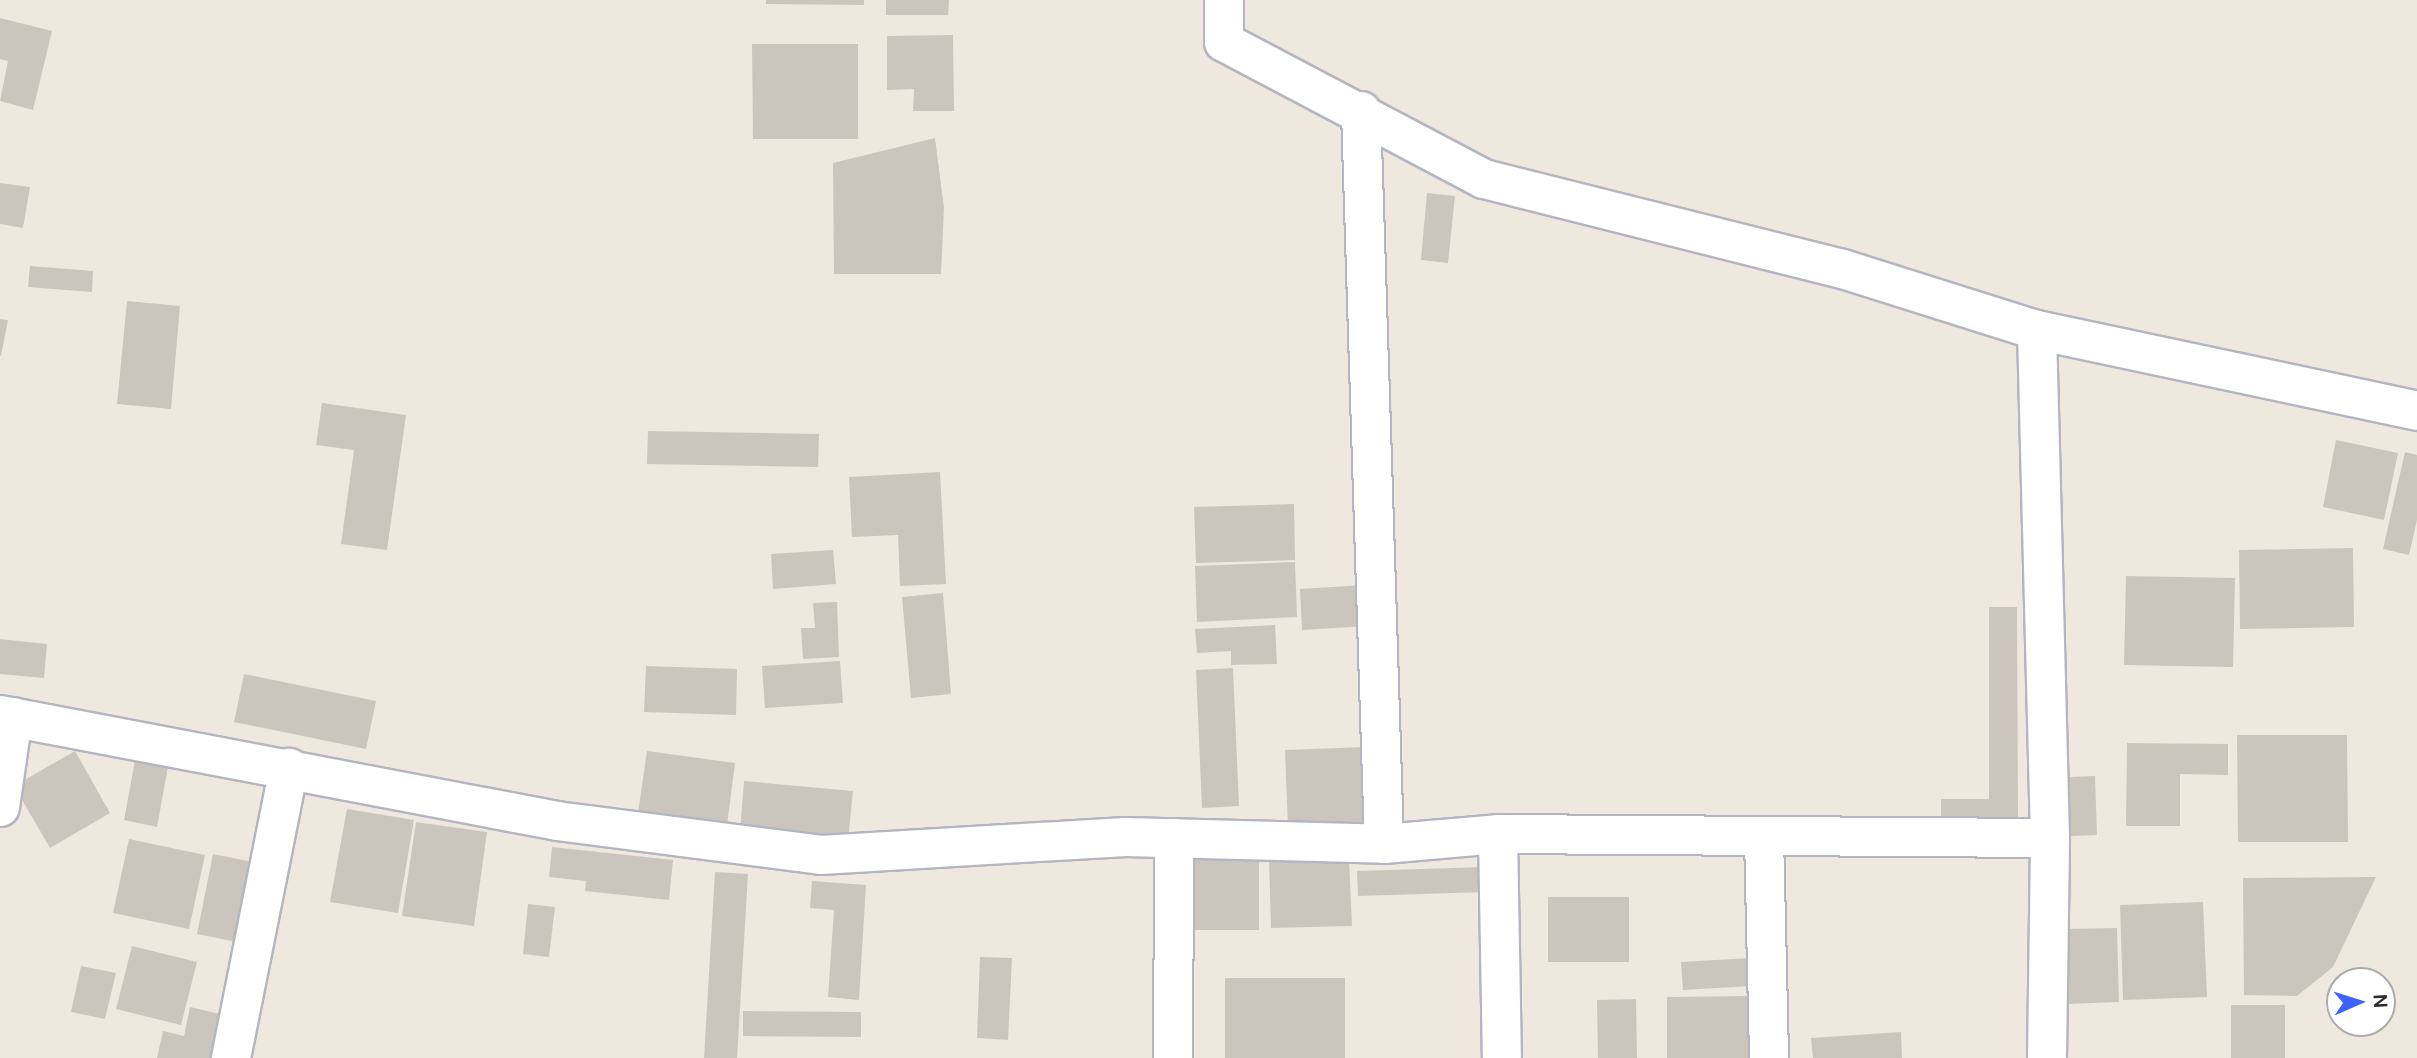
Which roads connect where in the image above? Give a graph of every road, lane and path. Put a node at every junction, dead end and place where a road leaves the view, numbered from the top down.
1 (1224, 0) edge
2 (1361, 111) junction
3 (2037, 330) junction
4 (2417, 411) edge
5 (7, 716) edge
6 (289, 768) junction
7 (0, 807) edge
8 (1498, 834) junction
9 (1764, 836) junction
10 (1174, 838) junction
11 (2050, 838) junction
12 (1384, 844) junction
13 (231, 1058) edge
14 (1173, 1058) edge
15 (1502, 1058) edge
16 (1769, 1058) edge
17 (2047, 1058) edge

1 - 2 street
2 - 3 street
2 - 12 street
3 - 4 street
3 - 11 street
5 - 6 street
5 - 7 street
6 - 10 street
6 - 13 street
8 - 9 street
8 - 12 street
8 - 15 street
9 - 11 street
9 - 16 street
10 - 12 street
10 - 14 street
11 - 17 street

